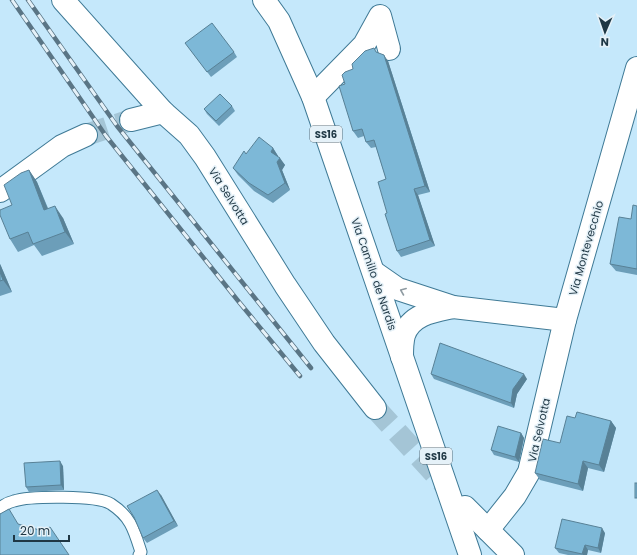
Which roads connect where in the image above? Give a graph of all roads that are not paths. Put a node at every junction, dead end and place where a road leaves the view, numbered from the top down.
1 (63, 0) edge
2 (264, 0) edge
3 (390, 49) dead end
4 (637, 68) edge
5 (314, 97) junction
6 (163, 112) junction
7 (131, 120) tunnel mouth
8 (86, 135) tunnel mouth
9 (0, 191) edge
10 (375, 273) junction
11 (453, 307) junction
12 (387, 311) junction
13 (565, 320) junction
14 (402, 357) junction
15 (375, 408) tunnel mouth
16 (465, 507) dead end
17 (0, 508) edge
18 (488, 530) junction
19 (139, 555) edge
20 (470, 555) edge
21 (513, 555) edge

1 - 6 street, Via Selvotta
2 - 5 street, Via Camillo de Nardis / SS16
3 - 5 street
4 - 13 street, Via Montevecchio
5 - 10 street, Via Camillo de Nardis / SS16
6 - 7 street
6 - 15 street, Via Selvotta
8 - 9 street
11 -> 10 street
10 - 12 street, Via Camillo de Nardis / SS16
11 - 12 street
11 - 13 street
11 - 14 street
12 - 14 street, Via Camillo de Nardis / SS16
13 - 18 street, Via Selvotta
14 - 20 street, Via Camillo de Nardis / SS16
16 - 18 street
17 - 19 lane
18 - 21 street

